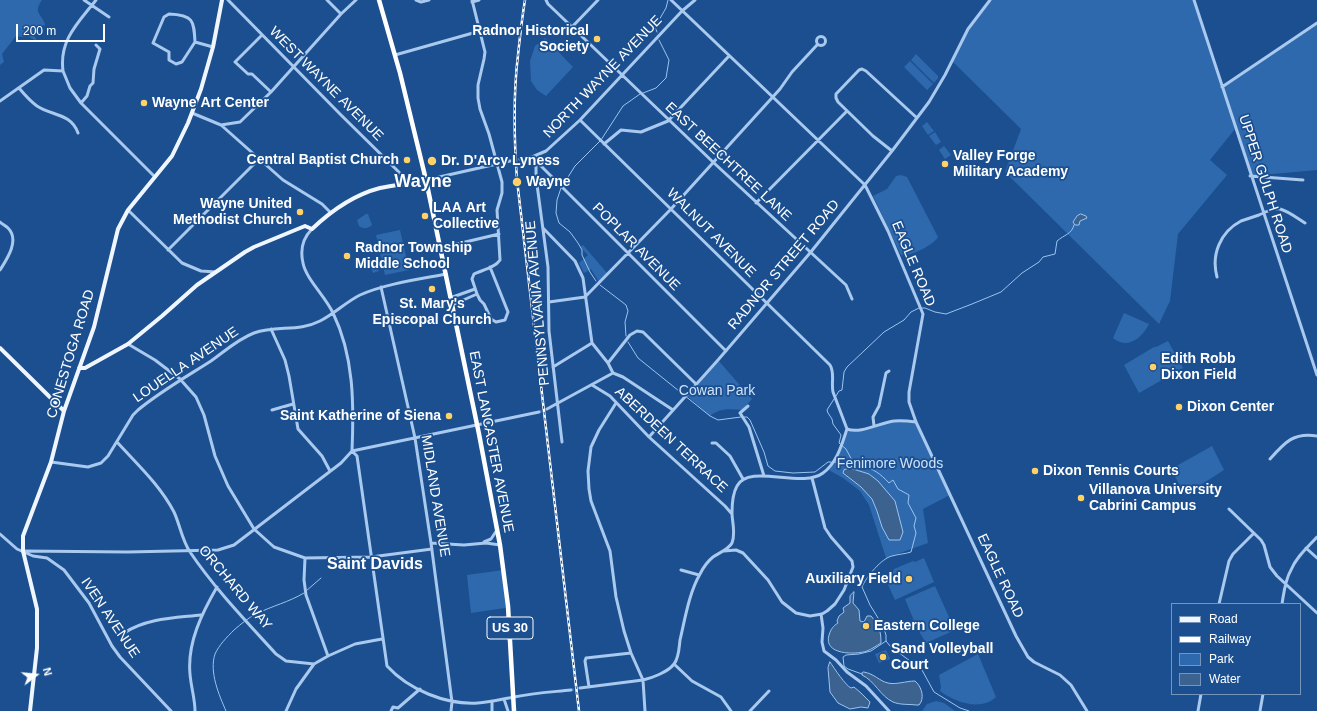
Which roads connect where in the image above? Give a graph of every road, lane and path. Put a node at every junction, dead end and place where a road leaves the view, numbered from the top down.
1 (84, 0) edge
2 (96, 0) edge
3 (222, 0) edge
4 (228, 0) edge
5 (327, 0) edge
6 (356, 0) edge
7 (379, 0) edge
8 (416, 0) edge
9 (429, 0) edge
10 (478, 0) edge
11 (546, 0) edge
12 (598, 0) edge
13 (671, 0) edge
14 (695, 0) edge
15 (990, 0) edge
16 (1194, 0) edge
17 (472, 1) edge
18 (92, 6) junction
19 (682, 11) junction
20 (341, 14) junction
21 (109, 17) dead end
22 (1317, 23) edge
23 (572, 27) junction
24 (480, 31) junction
25 (262, 35) junction
26 (195, 42) junction
27 (96, 45) dead end
28 (817, 45) dead end
29 (213, 47) junction
30 (394, 55) junction
31 (728, 56) junction
32 (293, 67) junction
33 (63, 71) junction
34 (621, 75) junction
35 (1222, 87) junction
36 (19, 88) junction
37 (271, 92) junction
38 (773, 98) junction
39 (0, 101) edge
40 (81, 103) junction
41 (847, 111) junction
42 (192, 113) junction
43 (917, 118) junction
44 (580, 120) junction
45 (668, 121) junction
46 (221, 125) junction
47 (78, 133) dead end
48 (818, 140) junction
49 (604, 144) junction
50 (892, 151) junction
51 (532, 157) junction
52 (259, 159) junction
53 (520, 159) tunnel mouth
54 (510, 160) tunnel mouth
55 (536, 163) junction
56 (714, 163) junction
57 (497, 164) junction
58 (1250, 176) junction
59 (155, 177) junction
60 (426, 180) junction
61 (1303, 180) dead end
62 (410, 183) junction
63 (865, 185) junction
64 (756, 203) junction
65 (128, 210) junction
66 (671, 210) junction
67 (330, 212) junction
68 (1263, 213) junction
69 (0, 222) edge
70 (1305, 222) dead end
71 (543, 228) junction
72 (312, 229) junction
73 (499, 234) junction
74 (440, 248) junction
75 (168, 250) junction
76 (810, 253) junction
77 (628, 254) junction
78 (490, 267) junction
79 (0, 270) edge
80 (216, 272) junction
81 (446, 274) junction
82 (1217, 277) dead end
83 (381, 287) junction
84 (475, 289) junction
85 (477, 294) junction
86 (585, 297) junction
87 (450, 298) junction
88 (852, 299) dead end
89 (549, 302) junction
90 (766, 304) junction
91 (452, 305) junction
92 (333, 312) junction
93 (271, 329) junction
94 (592, 343) junction
95 (128, 344) junction
96 (0, 348) edge
97 (726, 351) junction
98 (608, 363) junction
99 (553, 367) junction
100 (79, 368) junction
101 (889, 371) dead end
102 (614, 373) junction
103 (1317, 375) edge
104 (180, 379) junction
105 (696, 384) junction
106 (592, 385) junction
107 (616, 403) junction
108 (293, 404) junction
109 (557, 404) junction
110 (748, 406) dead end
111 (547, 409) tunnel mouth
112 (272, 410) dead end
113 (673, 410) junction
114 (64, 411) junction
115 (539, 412) tunnel mouth
116 (916, 422) junction
117 (477, 425) junction
118 (874, 426) junction
119 (847, 428) junction
120 (1317, 436) edge
121 (648, 437) junction
122 (416, 438) junction
123 (116, 442) junction
124 (562, 442) dead end
125 (712, 443) dead end
126 (352, 451) junction
127 (1270, 458) dead end
128 (50, 462) junction
129 (330, 471) junction
130 (764, 476) junction
131 (812, 478) junction
132 (743, 479) junction
133 (1229, 509) dead end
134 (732, 514) junction
135 (254, 529) junction
136 (497, 530) junction
137 (1254, 533) junction
138 (0, 534) edge
139 (1317, 537) edge
140 (431, 543) junction
141 (480, 543) junction
142 (732, 543) junction
143 (500, 545) junction
144 (1306, 548) junction
145 (432, 549) junction
146 (189, 550) junction
147 (724, 550) junction
148 (736, 550) junction
149 (23, 551) junction
150 (305, 558) junction
151 (371, 558) junction
152 (1317, 558) edge
153 (681, 570) dead end
154 (699, 574) junction
155 (1286, 584) junction
156 (217, 587) junction
157 (1219, 603) edge
158 (1282, 603) edge
159 (1317, 613) edge
160 (821, 614) junction
161 (201, 616) junction
162 (124, 633) dead end
163 (382, 639) junction
164 (631, 653) junction
165 (328, 656) junction
166 (314, 664) junction
167 (674, 664) junction
168 (642, 680) junction
169 (589, 687) junction
170 (580, 688) tunnel mouth
171 (420, 689) junction
172 (571, 690) tunnel mouth
173 (769, 691) dead end
174 (1201, 695) edge
175 (1263, 695) edge
176 (514, 697) junction
177 (504, 699) junction
178 (492, 701) junction
179 (452, 702) junction
180 (399, 709) edge
181 (30, 711) edge
182 (171, 711) edge
183 (195, 711) edge
184 (286, 711) edge
185 (392, 711) edge
186 (451, 711) edge
187 (492, 711) edge
188 (508, 711) edge
189 (514, 711) edge
190 (645, 711) edge
191 (731, 711) edge
192 (750, 711) edge
193 (889, 711) edge
194 (1087, 711) edge
195 (1198, 711) edge
196 (1260, 711) edge

1 - 18 street
2 - 18 street
3 - 29 main road, CONESTOGA ROAD
4 - 25 street, WEST WAYNE AVENUE
5 - 20 street
6 - 20 street
7 - 30 highway, US 30
8 - 9 street
10 - 17 street
11 - 23 street, EAST BEECHTREE LANE
12 - 23 street
13 - 19 street, EAGLE ROAD
14 - 19 street, NORTH WAYNE AVENUE
15 - 43 street, RADNOR STREET ROAD
16 - 35 street, UPPER GULPH ROAD
17 - 24 street
18 - 21 street
18 - 33 street
19 - 31 street, EAGLE ROAD
19 - 34 street, NORTH WAYNE AVENUE
20 - 32 street
22 - 35 street
23 - 34 street, EAST BEECHTREE LANE
24 - 30 street
24 - 57 street
25 - 32 street, WEST WAYNE AVENUE
25 - 37 street
26 - 26 street
26 - 29 street
27 - 40 street
28 - 38 street
29 - 42 main road, CONESTOGA ROAD
30 - 60 highway, US 30
31 - 38 street, EAGLE ROAD
31 - 45 street
32 - 37 street
32 - 62 street, WEST WAYNE AVENUE
33 - 36 street
33 - 40 street
34 - 44 street, NORTH WAYNE AVENUE
34 - 45 street, EAST BEECHTREE LANE
35 - 58 street, UPPER GULPH ROAD
36 - 39 street
36 - 47 street
37 - 46 street
38 - 48 street, EAGLE ROAD
38 - 56 street
40 - 59 street
41 - 43 street
41 - 48 street
41 - 50 street
42 - 46 street
42 - 59 main road, CONESTOGA ROAD
43 - 50 street, RADNOR STREET ROAD
44 - 49 street, WALNUT AVENUE
44 - 51 street, NORTH WAYNE AVENUE
45 - 49 street
45 - 56 street, EAST BEECHTREE LANE
46 - 52 street
48 - 63 street, EAGLE ROAD
48 - 64 street
49 - 66 street, WALNUT AVENUE
50 - 63 street, RADNOR STREET ROAD
51 - 53 street, NORTH WAYNE AVENUE
51 - 55 street, POPLAR AVENUE
52 - 67 street
52 - 75 street
54 - 57 street
55 - 71 street, PENNSYLVANIA AVENUE
55 - 77 street, POPLAR AVENUE
56 - 64 street, EAST BEECHTREE LANE
56 - 66 street
57 - 60 street
57 - 73 street
58 - 61 street
58 - 68 street, UPPER GULPH ROAD
59 - 65 main road, CONESTOGA ROAD
60 - 62 main road
60 - 74 highway, EAST LANCASTER AVENUE / US 30
62 - 67 main road
63 - 76 street, RADNOR STREET ROAD
63 - 116 street, EAGLE ROAD
64 - 76 street, EAST BEECHTREE LANE
65 - 75 street
65 - 100 main road, CONESTOGA ROAD
66 - 77 street
66 - 90 street, WALNUT AVENUE
67 - 72 main road
68 - 70 street
68 - 82 street
68 - 103 street, UPPER GULPH ROAD
69 - 79 street
71 - 86 street
71 - 89 street, PENNSYLVANIA AVENUE
72 - 80 main road
72 - 92 street
73 - 74 street
73 - 78 street
74 - 81 highway, EAST LANCASTER AVENUE / US 30
75 - 80 street
76 - 88 street, EAST BEECHTREE LANE
76 - 90 street, RADNOR STREET ROAD
77 - 86 street
77 - 97 street, POPLAR AVENUE
78 - 84 street
78 - 85 street
80 - 95 main road
81 - 83 street, LOUELLA AVENUE
81 - 87 highway, EAST LANCASTER AVENUE / US 30
83 - 92 street, LOUELLA AVENUE
83 - 122 street, MIDLAND AVENUE
84 - 85 street
84 - 87 street
85 - 91 street
86 - 89 street
86 - 94 street
87 - 91 highway, EAST LANCASTER AVENUE / US 30
89 - 99 street, PENNSYLVANIA AVENUE
90 - 97 street, RADNOR STREET ROAD
90 - 119 street, WALNUT AVENUE
91 - 117 highway, EAST LANCASTER AVENUE / US 30
92 - 93 street, LOUELLA AVENUE
92 - 126 street
93 - 104 street, LOUELLA AVENUE
93 - 108 street
94 - 98 street
94 - 99 street
95 - 100 main road
95 - 104 street
96 - 114 main road
97 - 105 street, RADNOR STREET ROAD
98 - 102 street
98 - 105 street
99 - 109 street, PENNSYLVANIA AVENUE
100 - 114 main road, CONESTOGA ROAD
101 - 118 street
102 - 106 street
102 - 113 street
104 - 123 street, LOUELLA AVENUE
104 - 135 street
105 - 113 street, RADNOR STREET ROAD
106 - 107 street, ABERDEEN TERRACE
106 - 109 street
107 - 121 street, ABERDEEN TERRACE
107 - 164 street
108 - 112 street
108 - 129 street
109 - 111 street
109 - 124 street, PENNSYLVANIA AVENUE
110 - 130 street
113 - 121 street, RADNOR STREET ROAD
114 - 128 main road, CONESTOGA ROAD
115 - 117 street
116 - 118 street
116 - 194 street, EAGLE ROAD
117 - 122 street
117 - 136 highway, EAST LANCASTER AVENUE / US 30
118 - 119 street
119 - 131 street
120 - 127 street
121 - 134 street, ABERDEEN TERRACE
122 - 126 street
122 - 140 street, MIDLAND AVENUE
123 - 128 street, LOUELLA AVENUE
123 - 146 street, ORCHARD WAY
125 - 132 street
126 - 129 street
126 - 151 street
128 - 149 main road, CONESTOGA ROAD
129 - 135 street
130 - 131 street
130 - 132 street
131 - 160 street
132 - 134 street
133 - 137 street
134 - 142 street
135 - 146 street
135 - 150 street
136 - 141 street
136 - 143 highway, EAST LANCASTER AVENUE / US 30
137 - 155 street
137 - 157 street
138 - 149 street, IVEN AVENUE
139 - 144 street
140 - 141 street
140 - 145 street, MIDLAND AVENUE
141 - 143 street
142 - 147 street
142 - 148 street
143 - 176 highway, EAST LANCASTER AVENUE / US 30
144 - 152 street
144 - 155 street
145 - 151 street
145 - 179 street, MIDLAND AVENUE
146 - 149 street
146 - 156 street, ORCHARD WAY
147 - 148 street
147 - 154 street
148 - 160 street
149 - 181 main road, CONESTOGA ROAD
149 - 182 street, IVEN AVENUE
150 - 151 street
150 - 165 street
151 - 163 street
153 - 154 street
154 - 167 street
155 - 158 street
155 - 159 street
156 - 161 street
156 - 166 street, ORCHARD WAY
160 - 193 street
161 - 162 street
161 - 183 street
163 - 165 street
163 - 171 street
164 - 168 street
164 - 169 street
165 - 166 street
166 - 184 street
167 - 168 street
167 - 191 street
168 - 169 street
168 - 190 street
169 - 170 street
171 - 179 street
171 - 180 street
172 - 176 street
173 - 192 street
174 - 195 street
175 - 196 street
176 - 177 street
176 - 189 highway, EAST LANCASTER AVENUE / US 30
177 - 178 street
177 - 188 street
178 - 179 street
178 - 187 street
179 - 186 street, MIDLAND AVENUE
180 - 185 street

